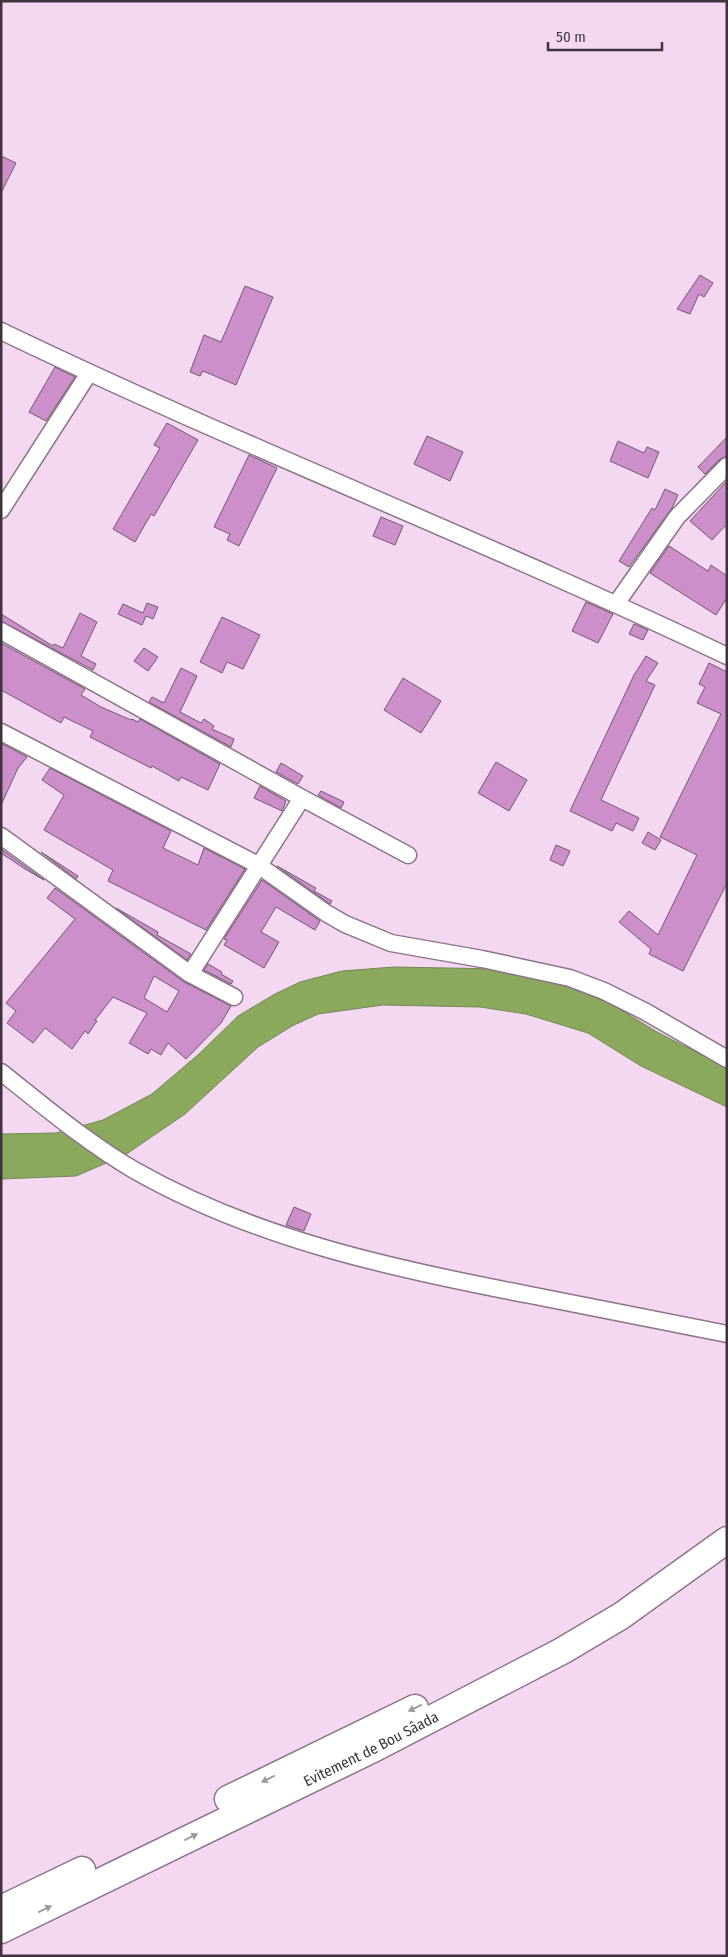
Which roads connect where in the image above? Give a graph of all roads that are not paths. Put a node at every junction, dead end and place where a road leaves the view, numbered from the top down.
1 (1, 331) edge
2 (89, 374) junction
3 (727, 466) edge
4 (1, 510) edge
5 (616, 604) junction
6 (3, 634) edge
7 (727, 656) edge
8 (1, 732) edge
9 (302, 798) junction
10 (1, 836) edge
11 (408, 855) dead end
12 (258, 865) junction
13 (190, 974) junction
14 (234, 997) dead end
15 (727, 1059) edge
16 (1, 1072) edge
17 (727, 1334) edge
18 (727, 1523) edge
19 (727, 1540) edge
20 (1, 1909) edge
21 (1, 1930) edge

1 - 2 street
2 - 4 street
2 - 5 street
3 - 5 street
5 - 7 street
6 - 9 street
8 - 12 street
9 - 11 street
9 - 12 street
10 - 13 street
12 - 13 street
12 - 15 street
13 - 14 street
16 - 17 street
18 -> 20 highway, Evitement de Bou Sâada
21 -> 19 highway, Evitement de Bou Sâada

